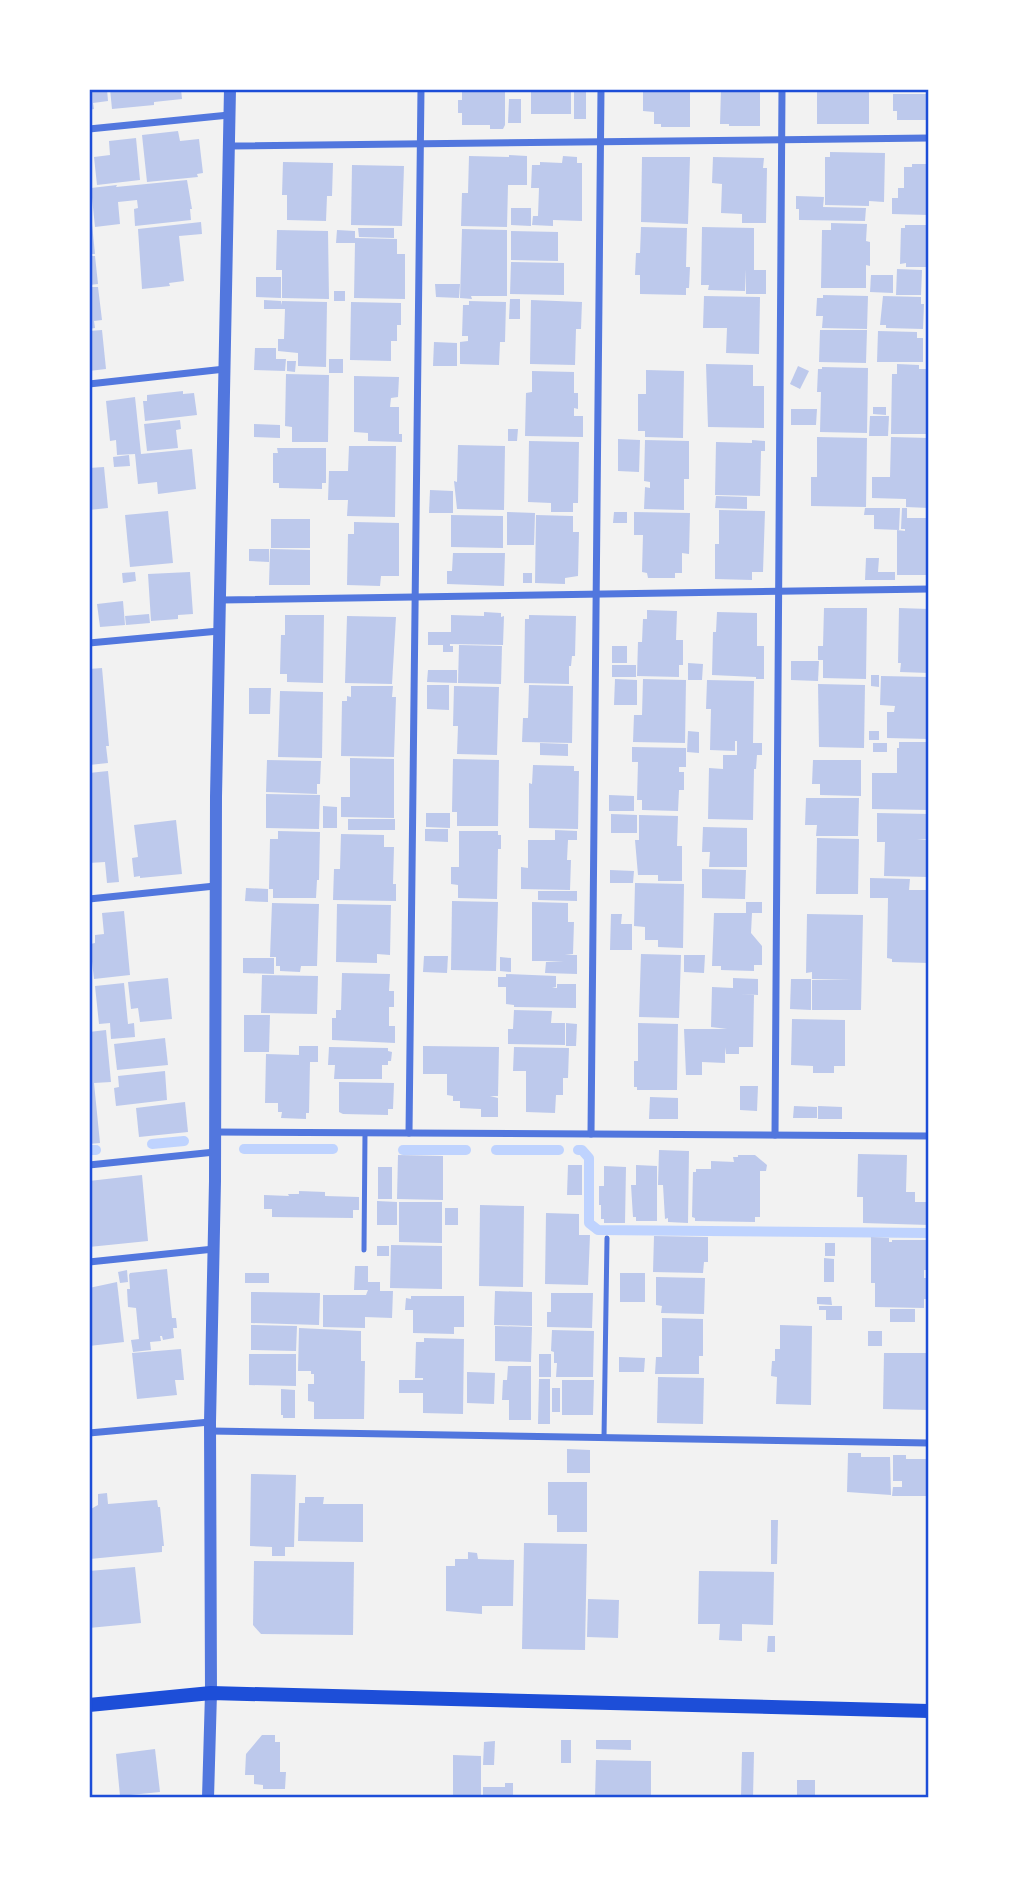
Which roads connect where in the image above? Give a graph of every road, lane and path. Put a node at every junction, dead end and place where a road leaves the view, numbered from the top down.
1 (230, 89) edge
2 (421, 89) edge
3 (601, 89) edge
4 (782, 89) edge
5 (229, 115) junction
6 (89, 129) edge
7 (929, 138) edge
8 (781, 139) junction
9 (601, 142) junction
10 (420, 144) junction
11 (230, 146) junction
12 (226, 369) junction
13 (89, 384) edge
14 (929, 589) edge
15 (778, 591) junction
16 (596, 594) junction
17 (415, 597) junction
18 (221, 600) junction
19 (219, 631) junction
20 (89, 643) edge
21 (215, 886) junction
22 (89, 899) edge
23 (215, 1132) junction
24 (365, 1133) junction
25 (409, 1133) junction
26 (591, 1134) junction
27 (775, 1135) junction
28 (929, 1136) edge
29 (215, 1152) junction
30 (89, 1165) edge
31 (607, 1238) dead end
32 (214, 1250) junction
33 (364, 1250) dead end
34 (89, 1262) edge
35 (210, 1427) junction
36 (89, 1433) edge
37 (604, 1438) junction
38 (929, 1443) edge
39 (211, 1693) junction
40 (89, 1705) edge
41 (929, 1711) edge
42 (208, 1798) edge

1 - 5 street
2 - 10 street
3 - 9 street
4 - 8 street
5 - 6 street
5 - 11 street
7 - 8 street
8 - 9 street
8 - 15 street
9 - 10 street
9 - 16 street
10 - 11 street
10 - 17 street
11 - 12 street
12 - 13 street
12 - 18 street
14 - 15 street
15 - 16 street
15 - 27 street
16 - 17 street
16 - 26 street
17 - 18 street
17 - 25 street
18 - 19 street
19 - 20 street
19 - 21 street
21 - 22 street
21 - 23 street
23 - 24 street
23 - 29 street
24 - 25 street
24 - 33 lane
25 - 26 street
26 - 27 street
27 - 28 street
29 - 30 street
29 - 32 street
31 - 37 lane
32 - 34 street
32 - 35 street
35 - 36 street
35 - 37 street
35 - 39 street
37 - 38 street
39 - 40 main road
39 - 41 main road
39 - 42 street

